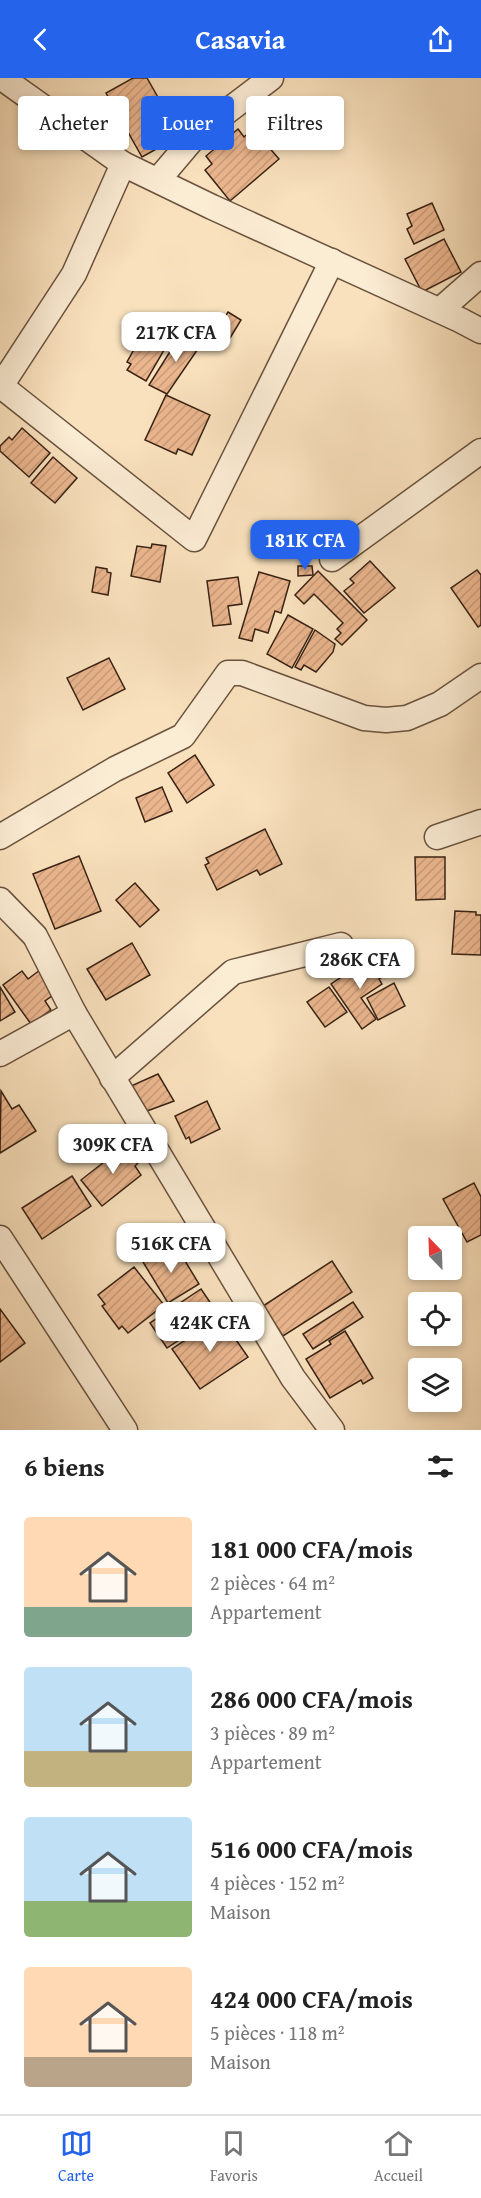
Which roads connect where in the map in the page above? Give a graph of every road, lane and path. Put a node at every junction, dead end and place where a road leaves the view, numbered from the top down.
1 (2, 78) edge
2 (270, 78) edge
3 (123, 164) junction
4 (158, 180) junction
5 (332, 261) junction
6 (481, 273) edge
7 (440, 310) junction
8 (481, 331) edge
9 (481, 452) edge
10 (332, 559) dead end
11 (481, 676) edge
12 (481, 822) edge
13 (0, 837) edge
14 (437, 837) dead end
15 (0, 900) edge
16 (340, 945) dead end
17 (74, 1012) junction
18 (0, 1054) edge
19 (112, 1078) junction
20 (4, 1254) edge
21 (125, 1430) edge
22 (332, 1430) edge

1 - 3 street
2 - 4 street
3 - 4 street
3 - 5 street
4 - 5 street
5 - 7 street
6 - 7 street
7 - 8 street
9 - 10 street
11 - 13 street
12 - 14 street
15 - 17 street
16 - 19 street
17 - 18 street
17 - 19 street
19 - 22 street
20 - 21 street

